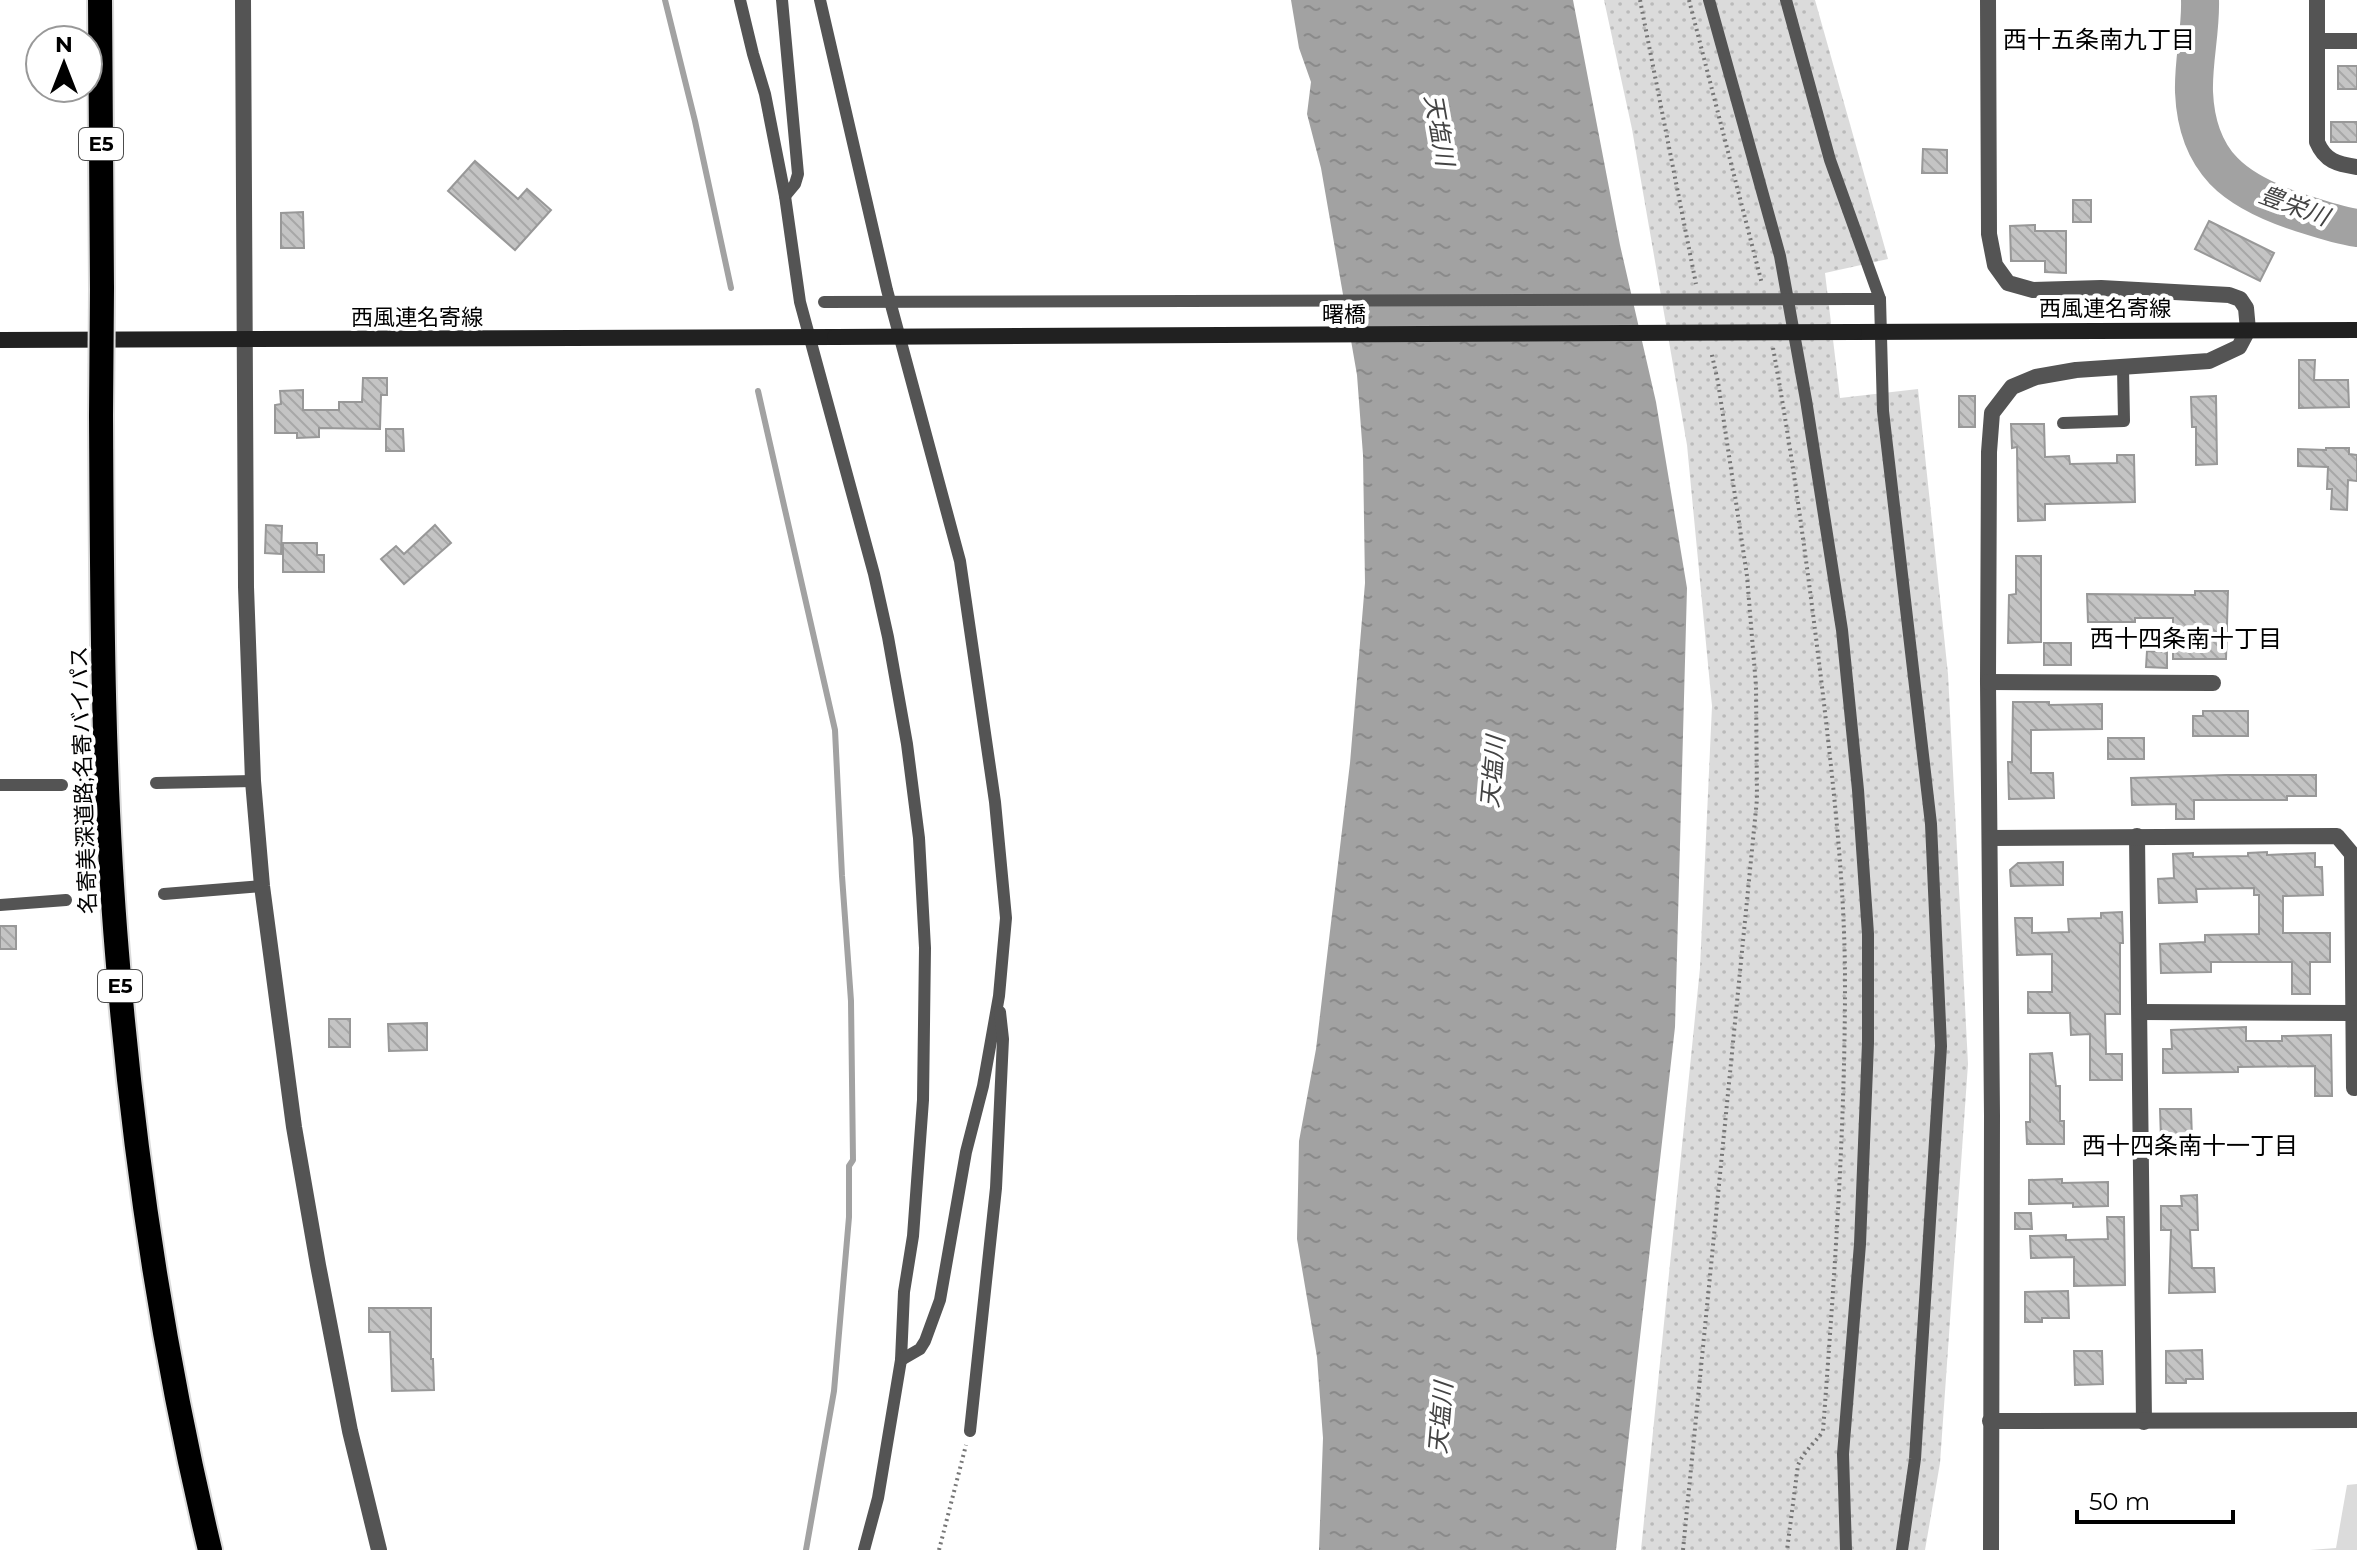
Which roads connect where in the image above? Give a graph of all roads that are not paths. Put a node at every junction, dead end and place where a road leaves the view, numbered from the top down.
1 (100, 0) edge
2 (243, 0) edge
3 (740, 0) edge
4 (782, 0) edge
5 (820, 0) edge
6 (1709, 0) edge
7 (1786, 0) edge
8 (1988, 0) edge
9 (2317, 0) edge
10 (2318, 41) junction
11 (2357, 41) edge
12 (2357, 167) edge
13 (785, 196) junction
14 (1880, 299) junction
15 (800, 302) junction
16 (2248, 330) junction
17 (2357, 330) edge
18 (1881, 331) junction
19 (1854, 332) joint
20 (835, 337) joint
21 (809, 338) junction
22 (245, 339) junction
23 (0, 340) edge
24 (2123, 368) junction
25 (2063, 423) dead end
26 (1988, 682) junction
27 (2213, 683) dead end
28 (253, 781) junction
29 (156, 783) dead end
30 (0, 785) edge
31 (62, 785) dead end
32 (2137, 836) junction
33 (1990, 838) junction
34 (262, 886) junction
35 (164, 894) dead end
36 (66, 900) dead end
37 (0, 905) edge
38 (999, 996) junction
39 (2140, 1012) junction
40 (2353, 1013) junction
41 (2354, 1088) dead end
42 (901, 1360) junction
43 (2357, 1420) edge
44 (1990, 1421) junction
45 (2144, 1422) junction
46 (970, 1431) road end
47 (210, 1550) edge
48 (379, 1550) edge
49 (864, 1550) edge
50 (1846, 1550) edge
51 (1902, 1550) edge
52 (1991, 1550) edge

1 - 47 highway, 名寄美深道路;名寄バイパス / E5, bridge
2 - 22 street
3 - 13 lane
4 - 13 lane
5 - 38 lane
6 - 50 lane
7 - 14 lane
8 - 16 street
9 - 10 street
10 - 11 street
10 - 12 street
13 - 15 lane
14 - 15 lane, bridge
14 - 18 lane
15 - 21 lane
16 - 17 main road, 西風連名寄線
16 - 18 main road, 西風連名寄線
16 - 24 street
18 - 19 main road, 西風連名寄線
18 - 51 lane
19 - 20 main road, 曙橋, bridge
20 - 21 main road, 西風連名寄線
21 - 22 main road, 西風連名寄線
21 - 42 lane
22 - 23 main road, 西風連名寄線
22 - 28 street
24 - 25 lane
24 - 26 street
26 - 27 street
26 - 33 street
28 - 29 lane
28 - 34 street
30 - 31 lane
32 - 33 street
32 - 39 street
32 - 40 street
33 - 44 street
34 - 35 lane
34 - 48 street
36 - 37 lane
38 - 42 lane
38 - 46 lane
39 - 40 street
39 - 45 street
40 - 41 street
42 - 49 lane
43 - 45 street
44 - 45 street
44 - 52 street

